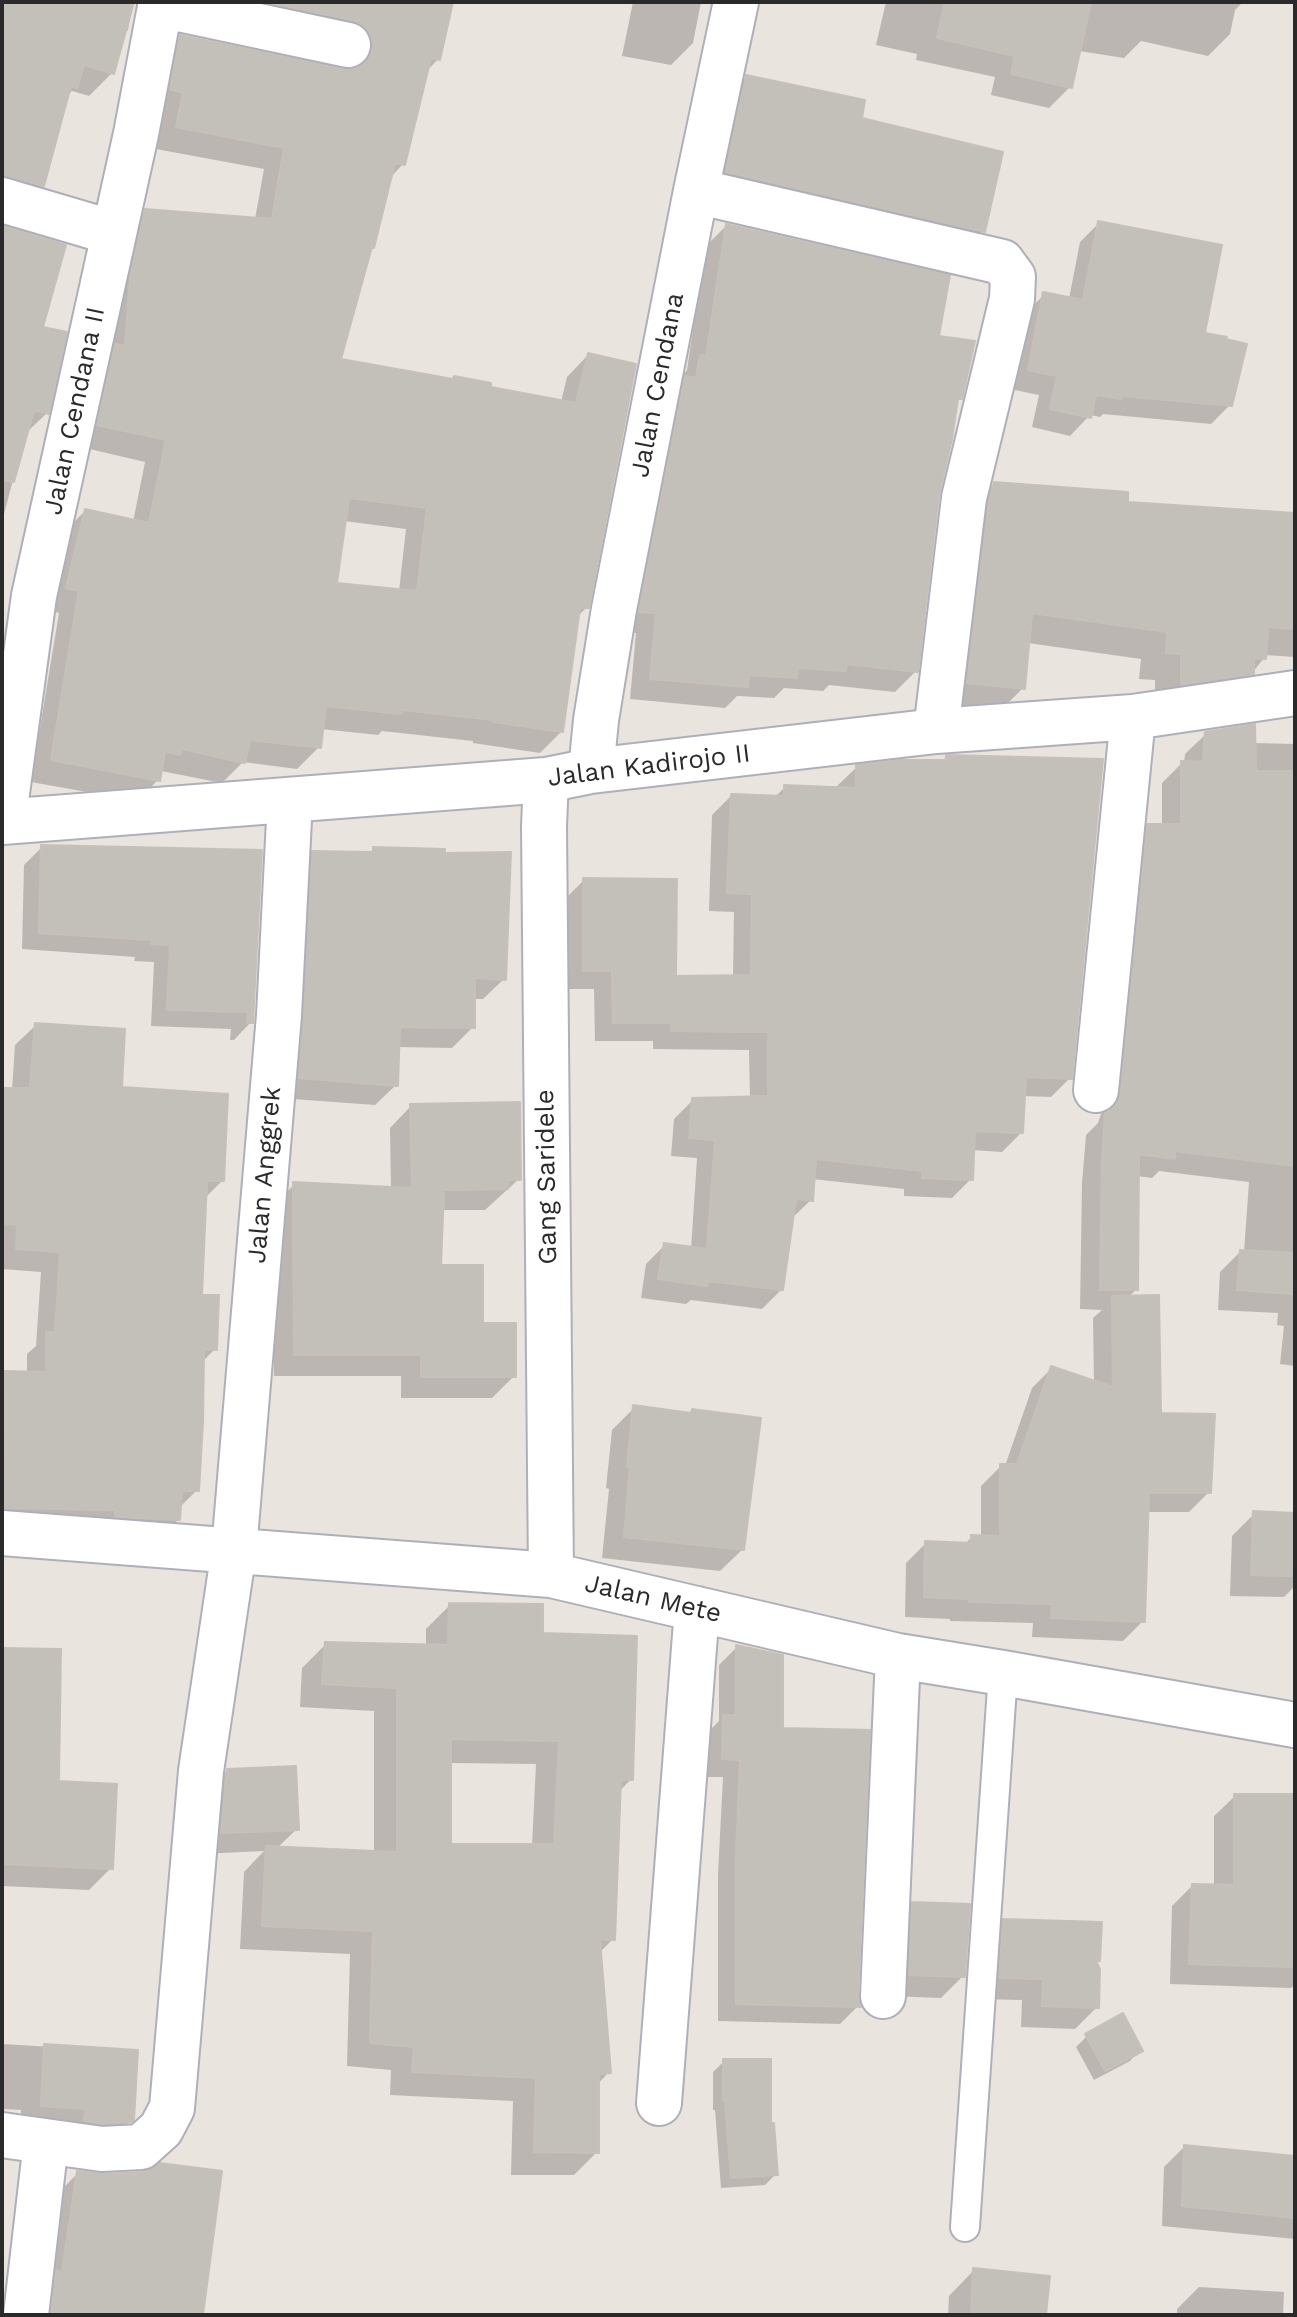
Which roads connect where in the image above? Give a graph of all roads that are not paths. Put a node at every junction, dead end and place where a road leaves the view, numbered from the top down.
1 (736, 2) edge
2 (160, 4) edge
3 (348, 45) dead end
4 (696, 191) junction
5 (2, 200) edge
6 (114, 233) junction
7 (1295, 693) edge
8 (1133, 717) junction
9 (936, 731) junction
10 (591, 771) junction
11 (546, 780) junction
12 (290, 800) junction
13 (3, 822) edge
14 (1096, 1090) dead end
15 (2, 1533) edge
16 (234, 1550) junction
17 (551, 1575) junction
18 (697, 1609) junction
19 (898, 1656) junction
20 (1003, 1673) junction
21 (1295, 1725) edge
22 (883, 1996) dead end
23 (659, 2103) dead end
24 (2, 2135) edge
25 (46, 2142) junction
26 (965, 2227) dead end
27 (26, 2315) edge

1 - 4 street, Jalan Cendana
2 - 3 street
2 - 6 street, Jalan Cendana II
4 - 9 street
4 - 10 street, Jalan Cendana
5 - 6 street
6 - 13 street, Jalan Cendana II
7 - 8 street, Jalan Kadirojo II
8 - 9 street, Jalan Kadirojo II
8 - 14 street
9 - 10 street, Jalan Kadirojo II
10 - 11 street, Jalan Kadirojo II
11 - 12 street, Jalan Kadirojo II
11 - 17 street, Gang Saridele
12 - 13 street, Jalan Kadirojo II
12 - 16 street, Jalan Anggrek
15 - 16 street, Jalan Mete
16 - 17 street, Jalan Mete
16 - 25 street, Jalan Anggrek
17 - 18 street, Jalan Mete
18 - 19 street, Jalan Mete
18 - 23 street
19 - 20 street, Jalan Mete
19 - 22 street
20 - 21 street, Jalan Mete
20 - 26 lane
24 - 25 street
25 - 27 street

